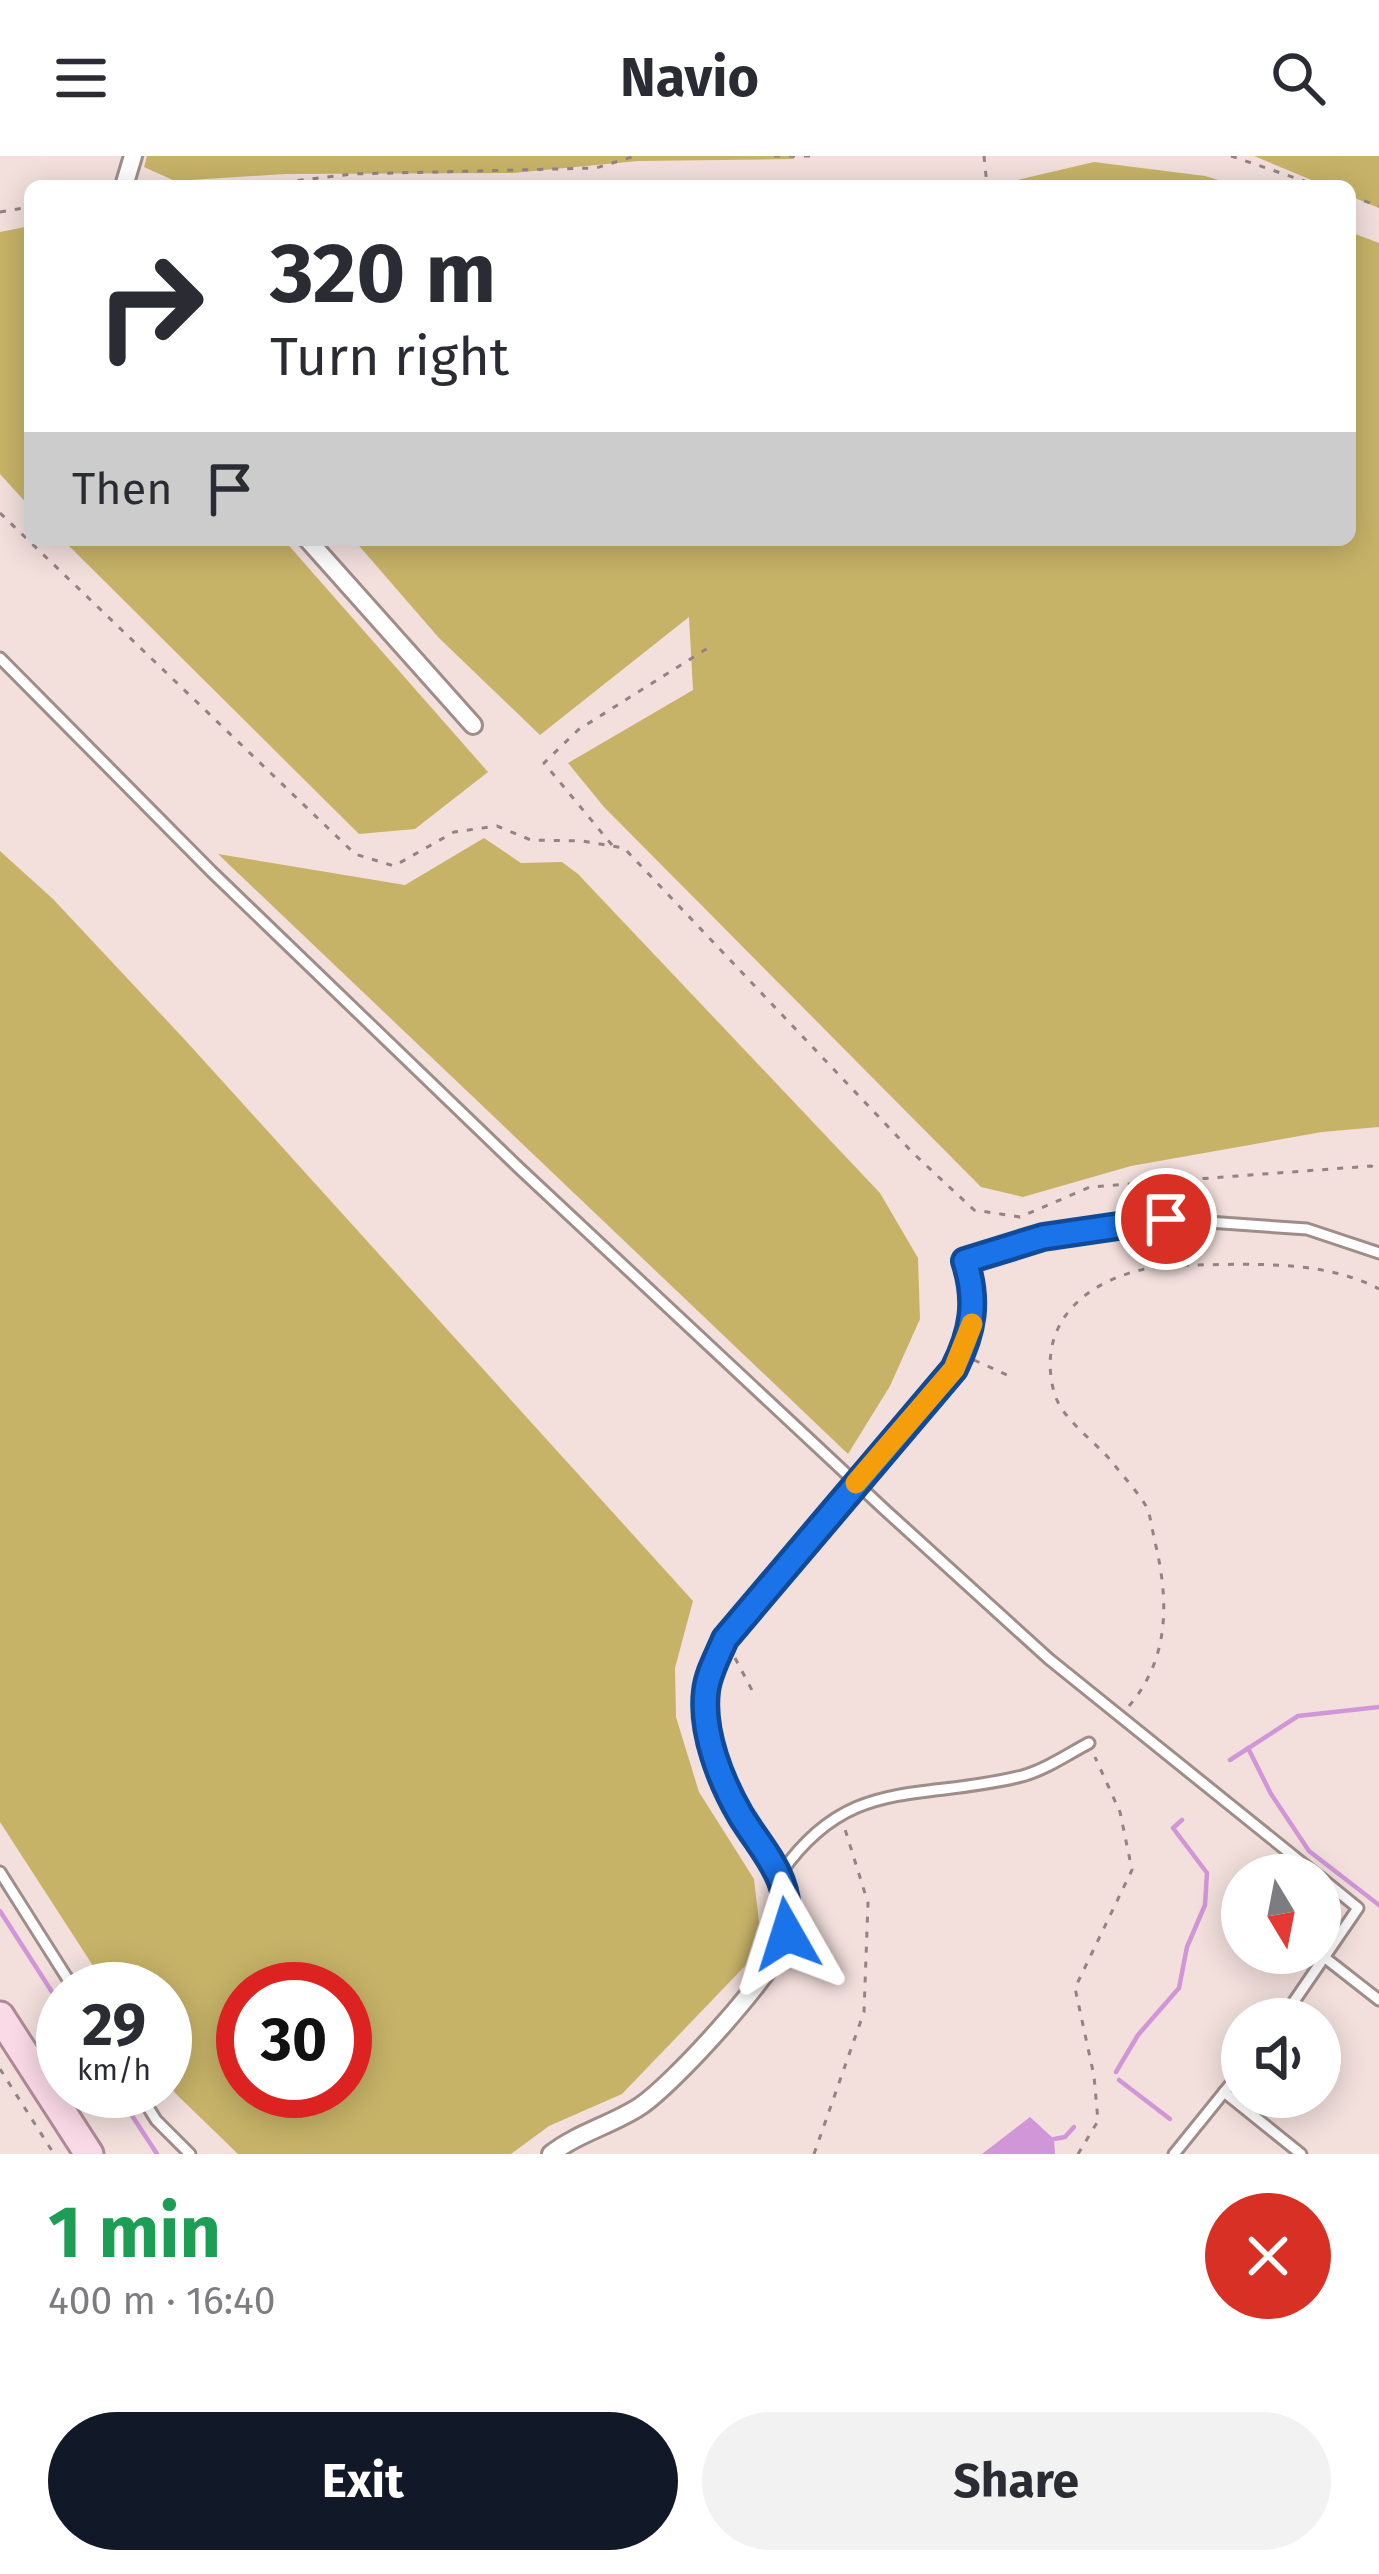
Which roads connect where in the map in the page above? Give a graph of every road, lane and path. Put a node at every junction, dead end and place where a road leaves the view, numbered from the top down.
1 (635, 156) edge
2 (774, 156) edge
3 (818, 156) edge
4 (1231, 156) edge
5 (307, 180) edge
6 (1301, 180) edge
7 (0, 513) edge
8 (24, 536) edge
9 (34, 546) edge
10 (313, 546) edge
11 (711, 646) dead end
12 (0, 658) edge
13 (473, 725) dead end
14 (614, 846) junction
15 (1379, 1171) edge
16 (1379, 1252) edge
17 (965, 1261) joint
18 (1379, 1289) edge
19 (958, 1361) junction
20 (1009, 1376) dead end
21 (725, 1639) junction
22 (754, 1694) dead end
23 (1120, 1716) junction
24 (1089, 1743) joint
25 (841, 1814) junction
26 (1292, 1854) edge
27 (0, 1872) edge
28 (781, 1873) junction
29 (1341, 1894) edge
30 (1341, 1932) edge
31 (57, 1962) edge
32 (1341, 1970) edge
33 (1379, 2000) edge
34 (0, 2016) edge
35 (0, 2069) edge
36 (1221, 2096) edge
37 (155, 2118) edge
38 (1256, 2118) edge
39 (54, 2154) edge
40 (89, 2154) edge
41 (190, 2154) edge
42 (551, 2154) edge
43 (814, 2154) edge
44 (1078, 2154) edge
45 (1175, 2154) edge
46 (1301, 2154) edge

1 - 5 path
2 - 3 path
4 - 6 path
7 - 8 path
9 - 14 path
10 - 13 street
11 - 14 path
12 - 23 lane
14 - 15 path
16 - 17 lane
17 - 19 street
18 - 23 path
19 - 20 path
19 - 21 street, bridge
21 - 22 path
21 - 28 street
23 - 26 lane
24 - 25 lane
24 - 44 path
25 - 28 lane
25 - 43 path
27 - 31 lane
28 - 42 street
29 - 30 lane
32 - 33 lane
34 - 40 main road
35 - 39 path
36 - 45 lane
37 - 41 lane
38 - 46 lane

